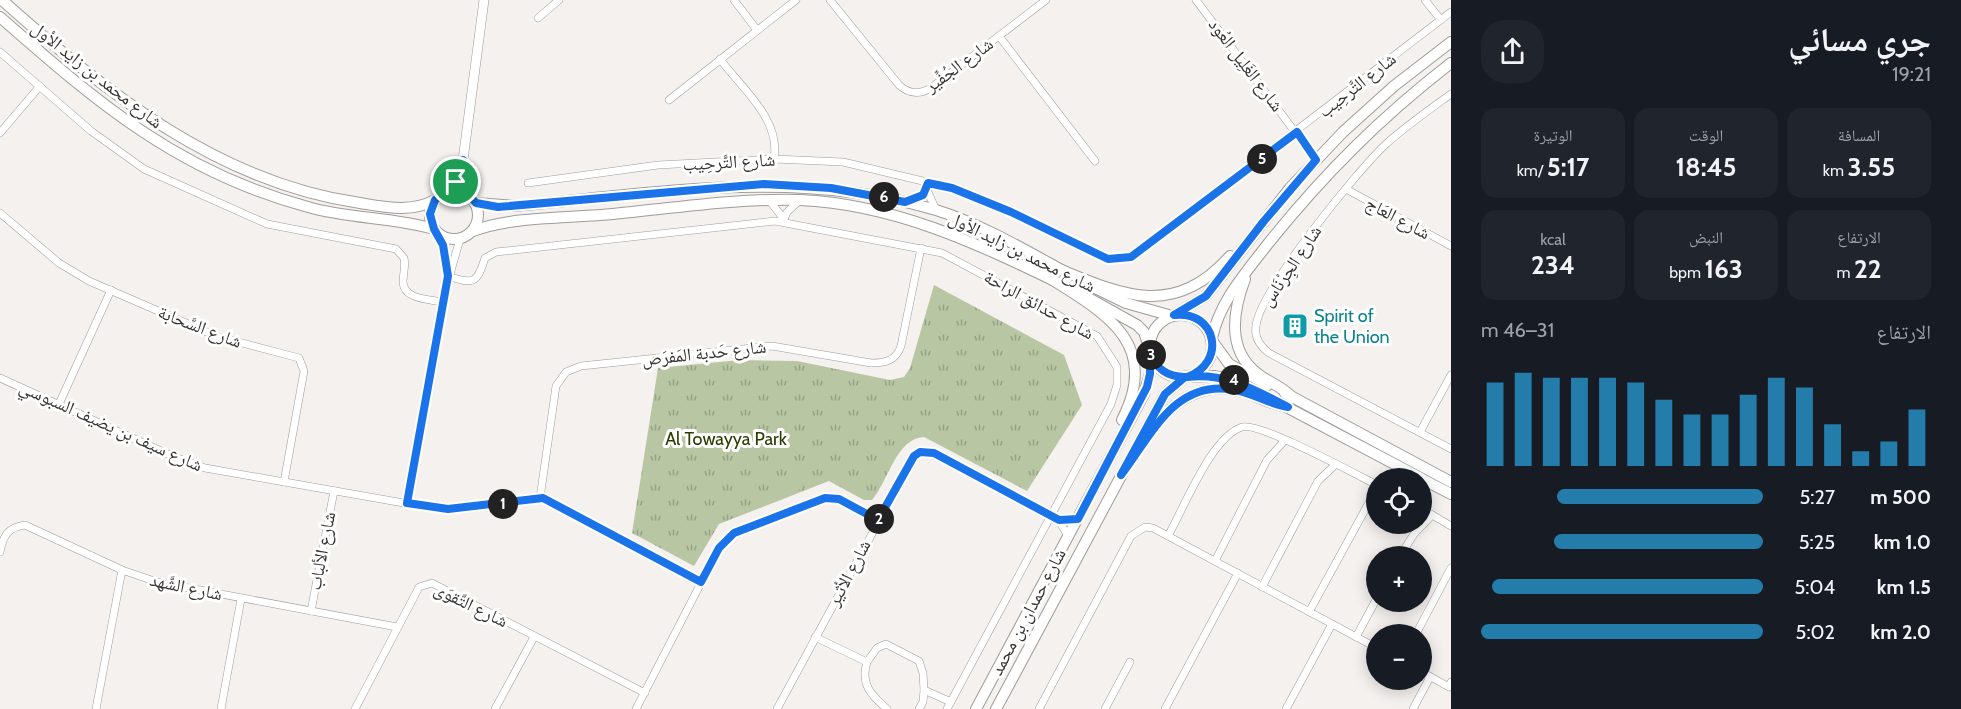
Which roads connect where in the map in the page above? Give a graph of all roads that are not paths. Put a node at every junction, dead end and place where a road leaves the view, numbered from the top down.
1 (2, 0) edge
2 (484, 0) edge
3 (559, 0) edge
4 (734, 0) edge
5 (796, 0) edge
6 (830, 0) edge
7 (1207, 0) edge
8 (1425, 0) edge
9 (1041, 2) edge
10 (1198, 3) edge
11 (1451, 12) edge
12 (0, 17) edge
13 (538, 18) dead end
14 (1441, 20) junction
15 (757, 30) junction
16 (999, 36) junction
17 (1451, 42) edge
18 (0, 52) edge
19 (720, 59) junction
20 (1451, 63) edge
21 (40, 86) junction
22 (1451, 94) edge
23 (669, 100) dead end
24 (1297, 132) junction
25 (0, 134) edge
26 (774, 159) junction
27 (463, 160) junction
28 (1316, 160) junction
29 (1095, 161) dead end
30 (528, 183) dead end
31 (927, 187) junction
32 (1346, 189) junction
33 (446, 192) junction
34 (435, 200) junction
35 (473, 200) junction
36 (768, 200) junction
37 (800, 200) junction
38 (905, 202) junction
39 (936, 210) junction
40 (0, 213) edge
41 (783, 220) junction
42 (1264, 221) junction
43 (473, 231) junction
44 (437, 232) junction
45 (460, 239) junction
46 (1451, 246) edge
47 (921, 248) junction
48 (1059, 269) junction
49 (1248, 269) junction
50 (448, 276) junction
51 (1051, 279) junction
52 (111, 290) junction
53 (442, 302) junction
54 (1173, 316) junction
55 (1212, 340) junction
56 (1150, 351) junction
57 (1451, 375) edge
58 (1186, 377) junction
59 (0, 378) edge
60 (1290, 403) junction
61 (59, 404) junction
62 (1420, 432) junction
63 (1285, 440) junction
64 (1451, 449) edge
65 (1107, 464) junction
66 (1336, 464) junction
67 (1403, 468) edge
68 (1121, 475) junction
69 (1366, 481) edge
70 (284, 482) junction
71 (1451, 482) edge
72 (1432, 484) edge
73 (334, 490) junction
74 (1451, 494) edge
75 (540, 498) junction
76 (407, 503) junction
77 (1366, 507) edge
78 (1432, 515) edge
79 (1051, 516) junction
80 (1078, 519) junction
81 (878, 520) junction
82 (1059, 520) junction
83 (1451, 526) edge
84 (1068, 536) junction
85 (1168, 536) junction
86 (0, 552) edge
87 (1215, 561) junction
88 (1451, 568) edge
89 (122, 570) junction
90 (1238, 573) junction
91 (701, 582) junction
92 (1262, 586) junction
93 (241, 599) junction
94 (311, 611) junction
95 (1309, 612) junction
96 (1369, 612) edge
97 (1332, 624) junction
98 (1421, 624) edge
99 (397, 627) junction
100 (534, 637) junction
101 (815, 637) junction
102 (1356, 637) junction
103 (1366, 642) edge
104 (867, 662) junction
105 (1130, 662) dead end
106 (1432, 678) edge
107 (1451, 682) edge
108 (924, 690) junction
109 (1423, 690) edge
110 (645, 693) junction
111 (949, 705) edge
112 (96, 709) edge
113 (221, 709) edge
114 (355, 709) edge
115 (495, 709) edge
116 (636, 709) edge
117 (777, 709) edge
118 (887, 709) edge
119 (919, 709) edge
120 (976, 709) edge
121 (996, 709) edge
122 (1039, 709) edge
123 (1105, 709) edge
124 (1165, 709) edge
125 (1286, 709) edge
126 (1413, 709) edge

1 - 34 main road, شارع محمد بن زايد الأول
2 - 27 street
3 - 13 street
4 - 15 street
5 - 15 street
6 - 16 street, شارع الجُفِّير
7 - 10 street
8 - 14 street
9 - 16 street, شارع الجُفِّير
10 - 24 street, شارع الغَلِيل العُود
11 - 14 street, شارع التَّرحِيب
12 - 44 main road, شارع محمد بن زايد الأول
14 - 24 street, شارع التَّرحِيب
15 - 19 street
16 - 29 street
17 - 28 main road
18 - 21 street
19 - 23 street
19 - 26 street
20 - 49 main road
21 - 25 street
21 - 53 street
22 - 32 street, شارع الجِرْنَاس
24 - 28 street, شارع الغَلِيل العُود
24 - 31 street, شارع التَّرحِيب
26 - 30 street, شارع التَّرحِيب
26 - 31 street, شارع التَّرحِيب
27 - 33 street
27 - 35 street
28 - 42 main road
31 - 38 street
31 - 39 street
32 - 46 street, شارع العَاج
32 - 62 street, شارع الجِرْنَاس
33 - 34 main road
33 - 35 main road
34 - 44 main road
35 - 38 main road, شارع محمد بن زايد الأول
35 - 43 main road
36 - 37 main road, شارع محمد بن زايد الأول
36 - 41 street
36 - 43 main road, شارع محمد بن زايد الأول
37 - 41 street
37 - 51 main road, شارع محمد بن زايد الأول
38 - 39 main road, شارع محمد بن زايد الأول
39 - 48 main road, شارع محمد بن زايد الأول
40 - 52 street, شارع السَّحابة
41 - 47 street, شارع حدائق الراحة
41 - 50 street, شارع حدائق الراحة
42 - 48 main road
42 - 54 main road
43 - 45 main road
44 - 45 main road
44 - 50 street
45 - 50 street
47 - 75 street, شارع حَدبة المَفرَص
47 - 79 street, شارع حدائق الراحة
48 - 54 main road, شارع محمد بن زايد الأول
49 - 55 main road
49 - 60 main road
50 - 53 street
51 - 56 main road, شارع محمد بن زايد الأول
51 - 65 main road
52 - 61 street
52 - 70 street, شارع السَّحابة
53 - 76 street
54 - 55 main road
54 - 56 main road
55 - 58 main road
55 - 60 main road
56 - 58 main road
56 - 65 main road, شارع حمدان بن محمد
57 - 62 street
58 - 60 main road
58 - 68 main road, شارع حمدان بن محمد
59 - 61 street, شارع سيف بن يضيف السبوسي
60 - 67 main road
60 - 68 main road
60 - 71 main road
61 - 70 street, شارع سيف بن يضيف السبوسي
62 - 64 street, شارع الجِرْنَاس
63 - 66 street
63 - 85 street
63 - 87 street
65 - 80 main road, شارع حمدان بن محمد
66 - 69 street
66 - 92 street
68 - 121 main road, شارع حمدان بن محمد
70 - 73 street, شارع سيف بن يضيف السبوسي
72 - 74 main road
73 - 76 street, شارع سيف بن يضيف السبوسي
73 - 94 street, شارع الألباب
75 - 76 street, شارع سيف بن يضيف السبوسي
75 - 91 street
77 - 95 street
78 - 83 street
79 - 81 street, شارع الأثير
79 - 82 street, شارع الأثير
79 - 111 street, شارع حدائق الراحة
80 - 82 street, شارع الأثير
80 - 84 main road, شارع حمدان بن محمد
81 - 91 street
81 - 101 street, شارع الأثير
82 - 84 street
84 - 120 main road, شارع حمدان بن محمد
85 - 87 street
85 - 122 street
86 - 89 street, شارع الشَّهد
87 - 90 street
88 - 98 street
89 - 93 street, شارع الشَّهد
89 - 112 street
90 - 92 street
90 - 124 street
91 - 110 street
92 - 95 street
93 - 94 street, شارع الشَّهد
93 - 113 street
94 - 99 street, شارع الشَّهد
95 - 97 street
96 - 102 street
97 - 102 street
97 - 125 street
99 - 100 street, شارع التَّقوَى
99 - 114 street, شارع التَّقوَى
100 - 110 street, شارع التَّقوَى
100 - 115 street
101 - 104 street
101 - 117 street, شارع الأثير
102 - 103 street
104 - 108 street
104 - 118 street
105 - 123 street
106 - 107 street
108 - 111 street
108 - 119 street
109 - 126 street
110 - 116 street

